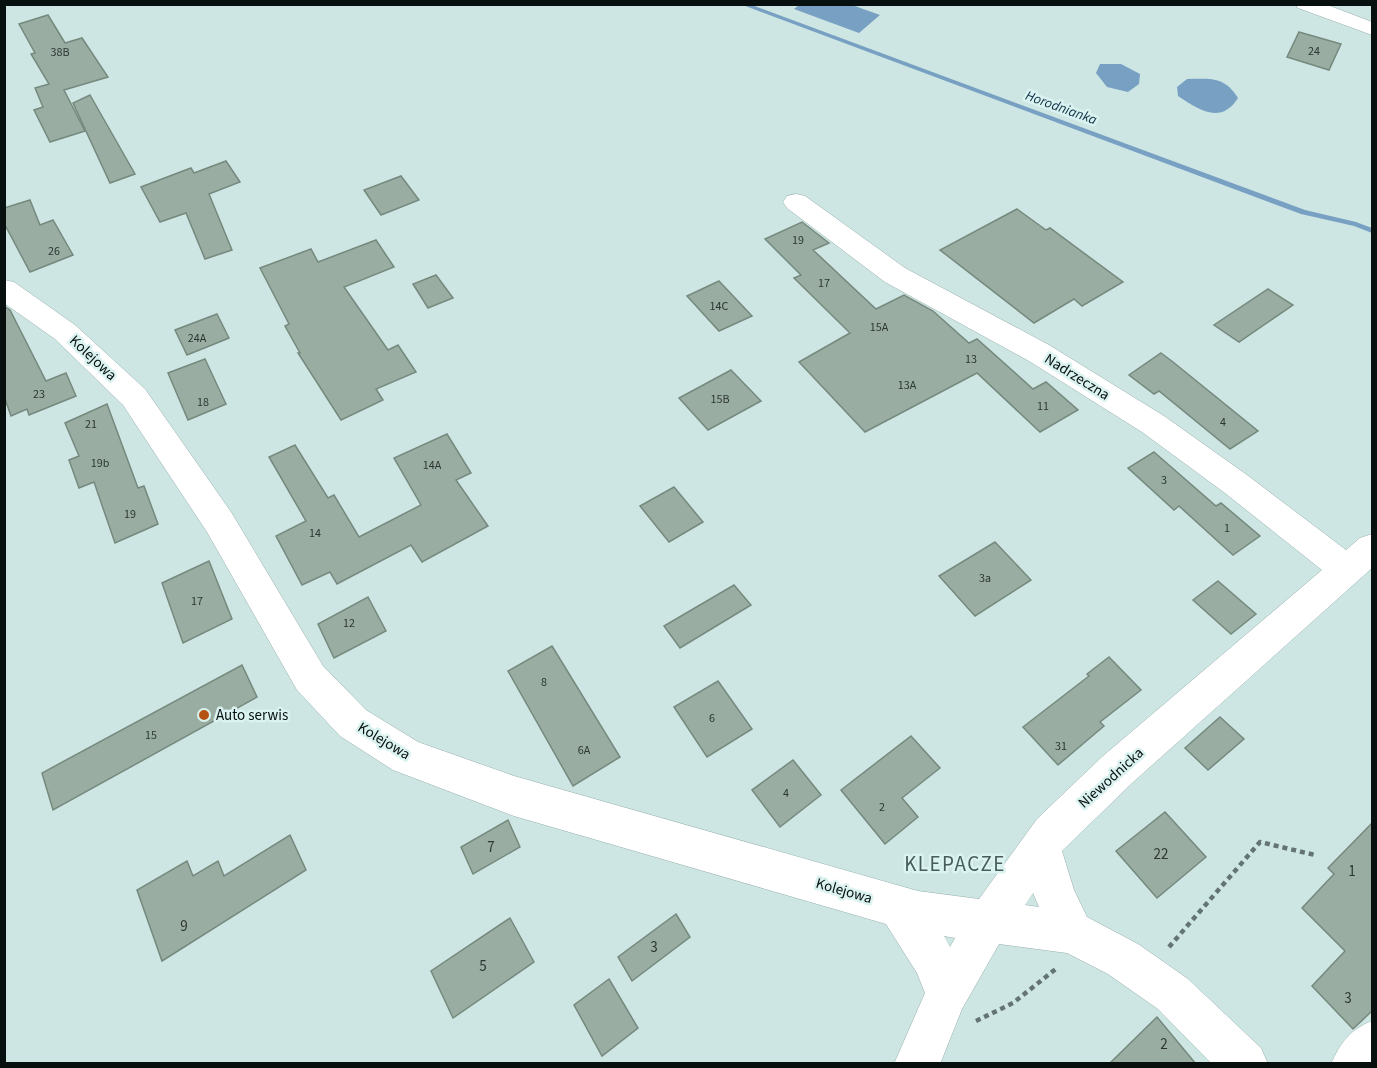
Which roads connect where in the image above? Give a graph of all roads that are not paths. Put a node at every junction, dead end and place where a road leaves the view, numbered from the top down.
1 (1305, 4) edge
2 (1372, 29) edge
3 (796, 202) dead end
4 (4, 289) edge
5 (1360, 559) edge
6 (1041, 846) junction
7 (900, 907) junction
8 (989, 920) junction
9 (1079, 935) junction
10 (960, 1008) junction
11 (1372, 1043) edge
12 (917, 1064) edge
13 (1245, 1064) edge
14 (1354, 1064) edge

1 - 2 street
3 - 5 street, Nadrzeczna
4 - 7 street, Kolejowa
5 - 6 street, Niewodnicka
6 - 8 street, Niewodnicka
6 - 9 street
7 - 8 street, Kolejowa
7 - 10 street
8 - 9 street, Kolejowa
8 - 10 street, Niewodnicka
9 - 13 street
10 - 12 street, Niewodnicka
11 - 14 street

